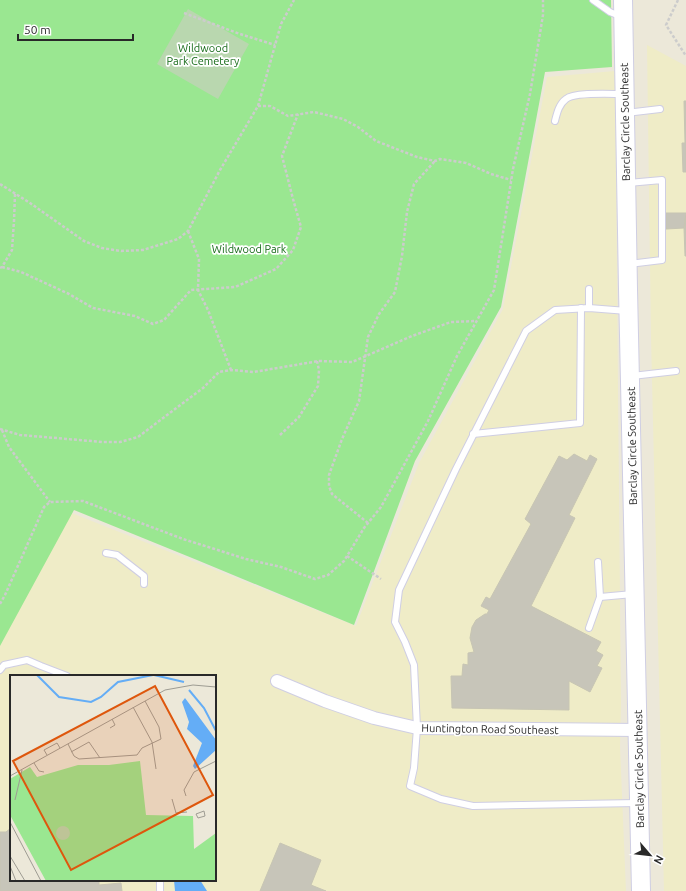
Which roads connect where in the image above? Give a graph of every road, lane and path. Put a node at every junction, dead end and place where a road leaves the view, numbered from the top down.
1 (294, 0) edge
2 (543, 0) edge
3 (593, 0) edge
4 (678, 0) edge
5 (623, 9) edge
6 (184, 13) dead end
7 (275, 45) junction
8 (686, 56) edge
9 (625, 94) junction
10 (258, 106) junction
11 (660, 109) dead end
12 (625, 113) junction
13 (298, 114) junction
14 (555, 121) dead end
15 (434, 161) junction
16 (511, 180) junction
17 (626, 183) junction
18 (0, 184) edge
19 (15, 193) junction
20 (188, 231) junction
21 (628, 264) junction
22 (1, 267) edge
23 (589, 289) dead end
24 (198, 290) junction
25 (580, 308) junction
26 (589, 308) junction
27 (628, 312) junction
28 (476, 321) junction
29 (366, 357) junction
30 (317, 361) junction
31 (231, 370) junction
32 (676, 371) dead end
33 (630, 376) junction
34 (1, 430) edge
35 (474, 434) junction
36 (280, 435) dead end
37 (50, 502) junction
38 (368, 523) junction
39 (106, 553) dead end
40 (347, 556) junction
41 (598, 562) dead end
42 (381, 579) dead end
43 (144, 584) dead end
44 (635, 594) junction
45 (600, 597) junction
46 (0, 604) edge
47 (589, 628) dead end
48 (0, 670) edge
49 (64, 675) edge
50 (277, 682) dead end
51 (417, 728) junction
52 (638, 730) junction
53 (640, 802) junction
54 (642, 891) edge

1 - 7 path
2 - 16 path
3 - 5 lane
4 - 8 path
5 - 9 street, Barclay Circle Southeast
6 - 7 path
7 - 10 path
9 - 12 street, Barclay Circle Southeast
9 - 14 lane
10 - 13 path
10 - 20 path
11 - 12 lane
12 - 17 street, Barclay Circle Southeast
13 - 15 path
13 - 24 path
15 - 16 path
15 - 29 path
16 - 28 path
17 - 21 street, Barclay Circle Southeast
17 - 21 lane
18 - 19 path
19 - 20 path
19 - 22 path
20 - 24 path
21 - 27 street, Barclay Circle Southeast
22 - 24 path
23 - 26 lane
24 - 31 path
25 - 26 lane
25 - 35 lane
25 - 35 lane
26 - 27 lane
27 - 33 street, Barclay Circle Southeast
28 - 29 path
28 - 38 path
29 - 30 path
29 - 38 path
30 - 31 path
30 - 36 path
31 - 34 path
32 - 33 lane
33 - 44 street, Barclay Circle Southeast
34 - 37 path
35 - 51 lane
37 - 40 path
37 - 46 path
38 - 40 path
39 - 43 lane
40 - 42 path
41 - 45 lane
44 - 45 lane
44 - 52 street, Barclay Circle Southeast
45 - 47 lane
48 - 49 lane
50 - 51 street, Huntington Road Southeast
51 - 52 street, Huntington Road Southeast
51 - 53 lane
52 - 53 street, Barclay Circle Southeast
53 - 54 street, Barclay Circle Southeast

